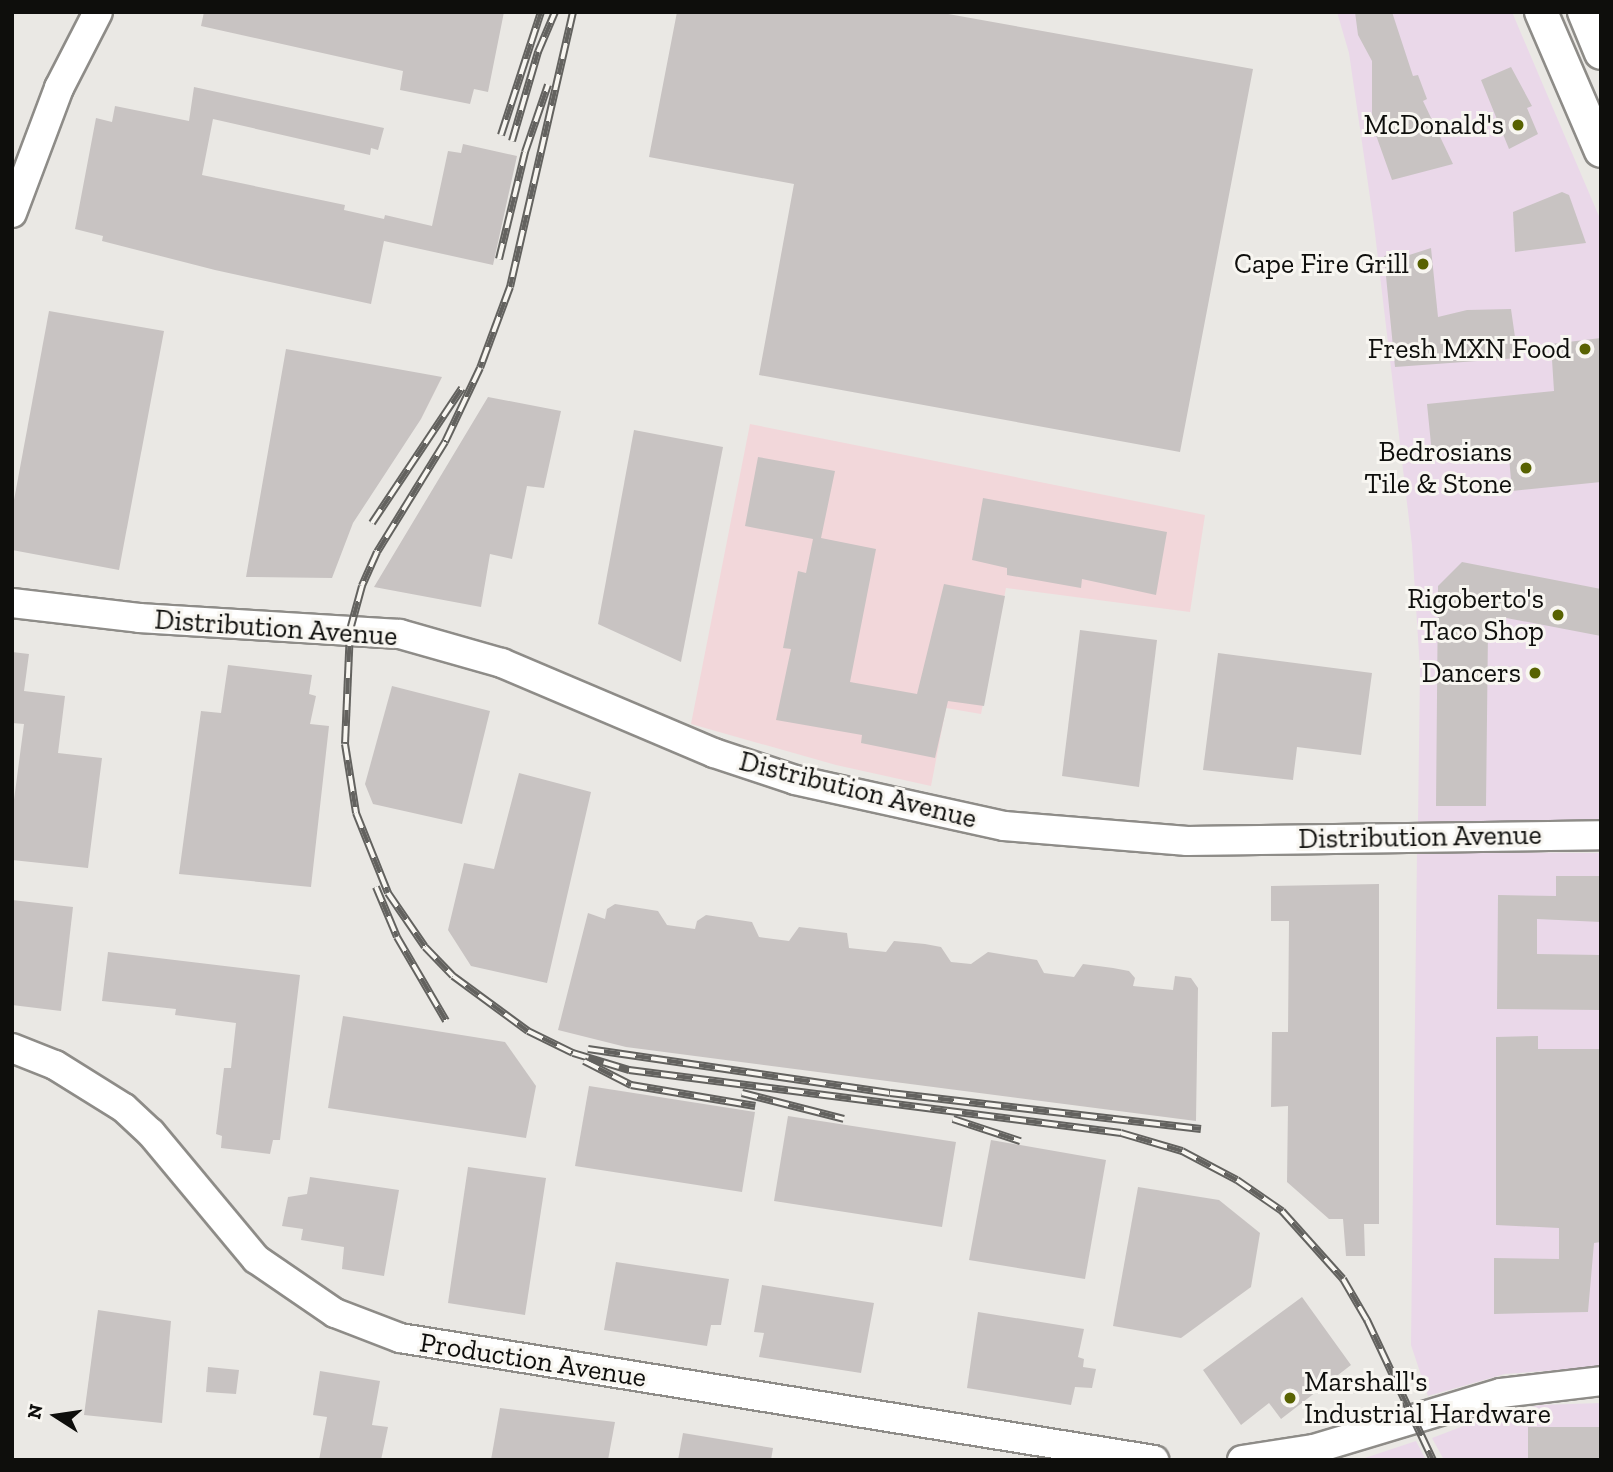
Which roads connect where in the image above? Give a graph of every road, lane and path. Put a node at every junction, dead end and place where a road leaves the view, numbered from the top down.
1 (98, 12) edge
2 (1541, 12) edge
3 (1584, 12) edge
4 (1601, 53) edge
5 (1601, 151) edge
6 (12, 213) edge
7 (12, 603) edge
8 (1601, 835) edge
9 (12, 1048) edge
10 (1601, 1381) edge
11 (1154, 1460) edge
12 (1242, 1460) edge

1 - 6 street
2 - 5 main road
3 - 4 main road
7 - 8 street, Distribution Avenue
9 - 11 street, Production Avenue
10 - 12 street

